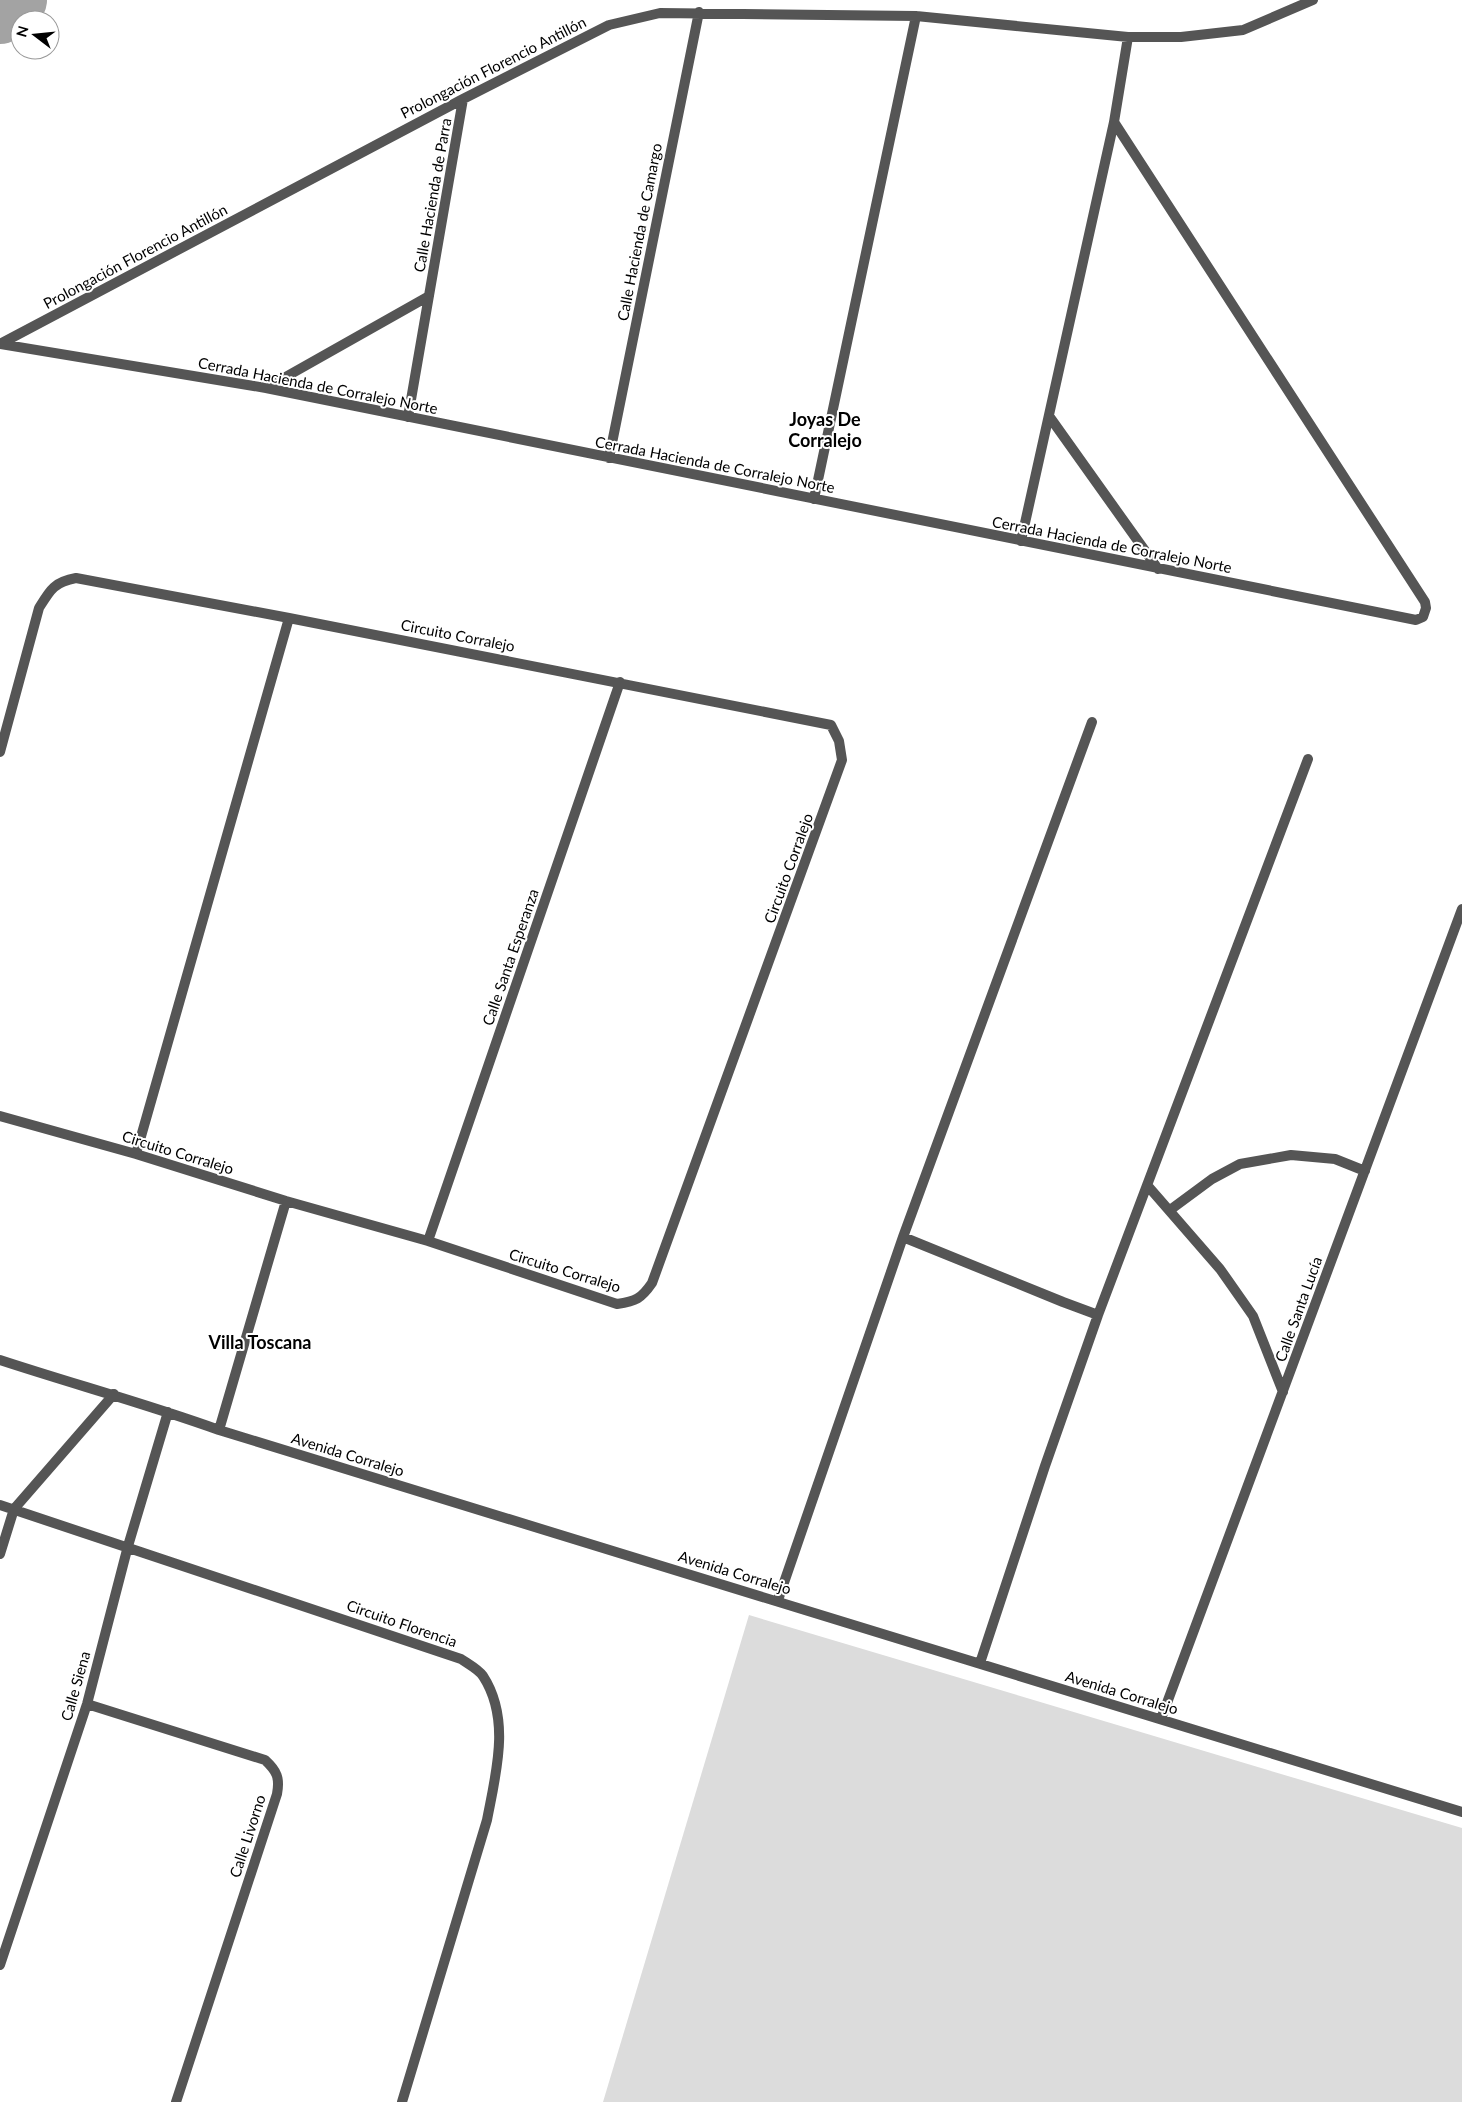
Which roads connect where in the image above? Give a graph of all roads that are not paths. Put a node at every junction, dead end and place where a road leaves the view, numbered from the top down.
1 (1313, 0) edge
2 (699, 12) junction
3 (916, 16) junction
4 (1128, 37) junction
5 (463, 99) junction
6 (1114, 122) junction
7 (429, 296) junction
8 (0, 344) edge
9 (266, 388) junction
10 (1049, 416) junction
11 (408, 417) junction
12 (609, 458) junction
13 (814, 499) junction
14 (1021, 541) junction
15 (1158, 569) junction
16 (289, 618) junction
17 (620, 682) junction
18 (1092, 722) dead end
19 (0, 752) edge
20 (1308, 760) dead end
21 (1462, 909) edge
22 (0, 1116) edge
23 (136, 1154) junction
24 (1365, 1171) junction
25 (1148, 1185) junction
26 (286, 1201) junction
27 (1170, 1210) junction
28 (903, 1237) junction
29 (428, 1241) junction
30 (1098, 1315) junction
31 (0, 1360) edge
32 (1283, 1392) junction
33 (114, 1394) junction
34 (168, 1412) junction
35 (219, 1430) junction
36 (0, 1505) edge
37 (14, 1510) junction
38 (128, 1546) junction
39 (0, 1554) edge
40 (778, 1600) junction
41 (980, 1664) junction
42 (87, 1704) junction
43 (1161, 1720) junction
44 (1462, 1812) edge
45 (0, 1965) edge
46 (176, 2102) edge
47 (402, 2102) edge

1 - 4 street, Prolongación Florencio Antillón
2 - 3 street, Prolongación Florencio Antillón
2 - 5 street, Prolongación Florencio Antillón
2 - 12 street, Calle Hacienda de Camargo
3 - 4 street, Prolongación Florencio Antillón
3 - 13 street
4 - 6 street
5 - 7 street, Calle Hacienda de Parra
5 - 8 street, Prolongación Florencio Antillón
6 - 10 street
6 - 15 street, Cerrada Hacienda de Corralejo Norte
7 - 9 street
7 - 11 street, Calle Hacienda de Parra
8 - 9 street, Cerrada Hacienda de Corralejo Norte
9 - 11 street, Cerrada Hacienda de Corralejo Norte
10 - 14 street
10 - 15 street
11 - 12 street, Cerrada Hacienda de Corralejo Norte
12 - 13 street, Cerrada Hacienda de Corralejo Norte
13 - 14 street, Cerrada Hacienda de Corralejo Norte
14 - 15 street, Cerrada Hacienda de Corralejo Norte
16 - 17 street, Circuito Corralejo
16 - 19 street, Circuito Corralejo
16 - 23 street
17 - 29 street, Calle Santa Esperanza
17 - 29 street, Circuito Corralejo
18 - 28 street
20 - 25 street
21 - 24 street, Calle Santa Lucía
22 - 23 street, Circuito Corralejo
23 - 26 street, Circuito Corralejo
24 - 27 street
24 - 32 street, Calle Santa Lucía
25 - 27 street
25 - 30 street
26 - 29 street, Circuito Corralejo
26 - 35 street
27 - 32 street
28 - 30 street
28 - 40 street
30 - 41 street
31 - 33 street, Avenida Corralejo
32 - 43 street, Calle Santa Lucía
33 - 34 street, Avenida Corralejo
33 - 37 street
34 - 35 street, Avenida Corralejo
34 - 38 street, Calle Siena
35 - 40 street, Avenida Corralejo
36 - 37 street, Circuito Florencia
37 - 38 street, Circuito Florencia
37 - 39 street
38 - 42 street, Calle Siena
38 - 47 street, Circuito Florencia
40 - 41 street, Avenida Corralejo
41 - 43 street, Avenida Corralejo
42 - 45 street, Calle Siena
42 - 46 street, Calle Livorno
43 - 44 street, Avenida Corralejo

